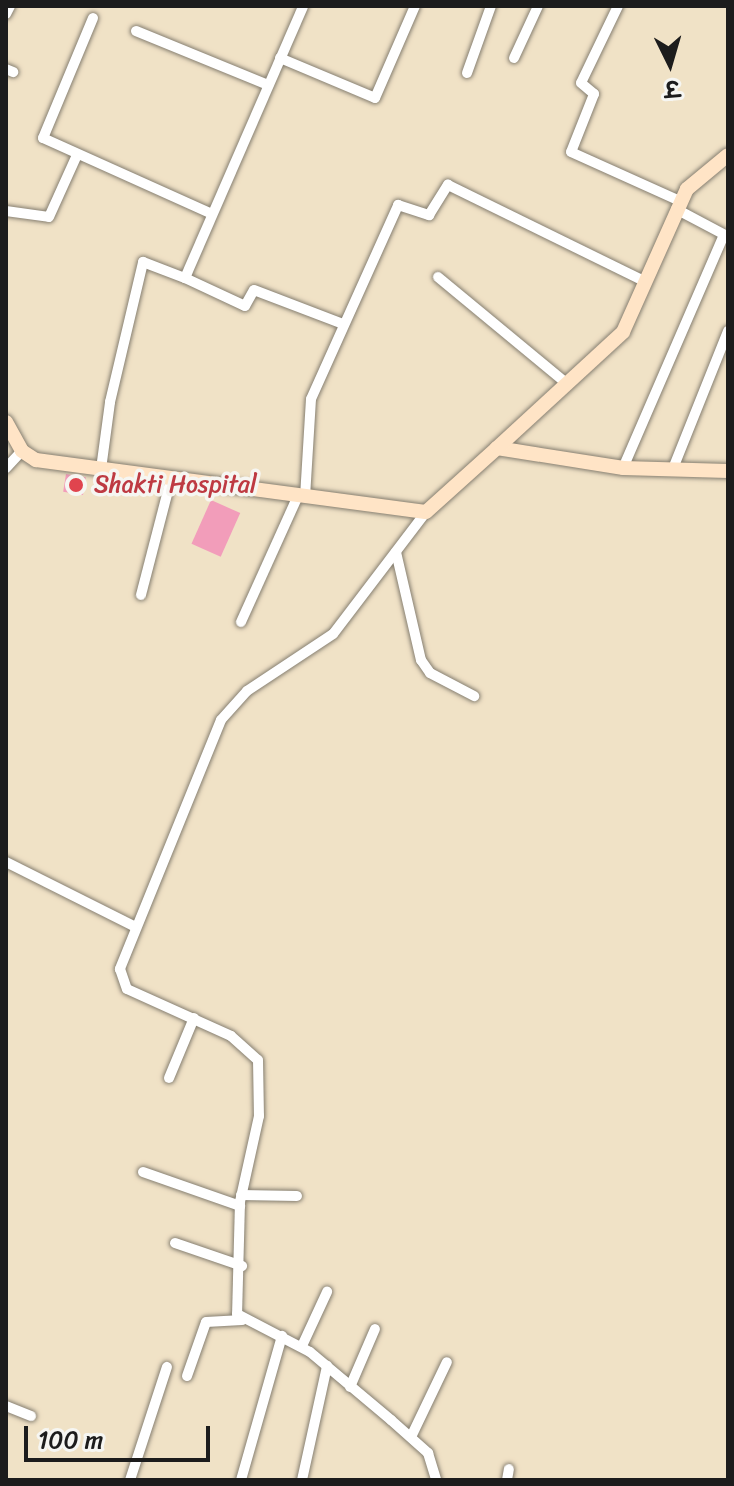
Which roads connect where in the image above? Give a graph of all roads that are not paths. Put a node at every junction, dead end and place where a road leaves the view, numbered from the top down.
1 (10, 6) edge
2 (303, 6) edge
3 (415, 6) edge
4 (491, 6) edge
5 (538, 6) edge
6 (618, 6) edge
7 (6, 14) edge
8 (93, 18) dead end
9 (136, 31) dead end
10 (280, 58) junction
11 (514, 58) dead end
12 (467, 73) dead end
13 (268, 85) junction
14 (77, 155) junction
15 (728, 155) edge
16 (678, 205) junction
17 (6, 211) edge
18 (210, 213) junction
19 (726, 236) edge
20 (438, 277) dead end
21 (185, 278) junction
22 (646, 282) junction
23 (343, 324) junction
24 (728, 331) edge
25 (565, 382) junction
26 (6, 422) edge
27 (497, 448) junction
28 (22, 451) junction
29 (6, 468) edge
30 (623, 468) junction
31 (101, 469) junction
32 (672, 471) junction
33 (728, 471) edge
34 (171, 479) junction
35 (302, 496) junction
36 (426, 512) junction
37 (396, 552) junction
38 (141, 595) dead end
39 (241, 622) dead end
40 (474, 696) dead end
41 (6, 862) edge
42 (136, 927) junction
43 (194, 1018) junction
44 (169, 1078) dead end
45 (143, 1172) dead end
46 (297, 1196) dead end
47 (241, 1200) junction
48 (175, 1243) dead end
49 (242, 1266) junction
50 (327, 1292) dead end
51 (242, 1320) junction
52 (375, 1329) dead end
53 (282, 1336) junction
54 (302, 1346) junction
55 (447, 1362) dead end
56 (327, 1366) junction
57 (167, 1367) dead end
58 (187, 1376) dead end
59 (350, 1387) junction
60 (6, 1406) edge
61 (31, 1416) dead end
62 (411, 1437) junction
63 (130, 1480) edge
64 (241, 1480) edge
65 (302, 1480) edge
66 (436, 1480) edge

1 - 7 street
2 - 10 street
3 - 10 street
4 - 12 street
5 - 11 street
6 - 16 street
8 - 14 street
9 - 13 street
10 - 13 street
13 - 18 street
14 - 17 street
14 - 18 street
15 - 16 street
16 - 19 street
16 - 22 street
18 - 21 street
19 - 30 street
20 - 25 street
21 - 23 street
21 - 31 street
22 - 23 street
22 - 25 street
23 - 35 street
24 - 32 street
25 - 27 street
26 - 28 street
27 - 30 street
27 - 36 street
28 - 29 street
28 - 31 street
30 - 32 street
31 - 34 street
32 - 33 street
34 - 35 street
34 - 38 street
35 - 36 street
35 - 39 street
36 - 37 street
37 - 40 street
37 - 42 street
41 - 42 street
42 - 43 street
43 - 44 street
43 - 47 street
45 - 47 street
46 - 47 street
47 - 49 street
48 - 49 street
49 - 51 street
50 - 54 street
51 - 53 street
51 - 58 street
52 - 59 street
53 - 54 street
53 - 64 street
54 - 56 street
55 - 62 street
56 - 59 street
56 - 65 street
57 - 63 street
59 - 62 street
60 - 61 street
62 - 66 street

